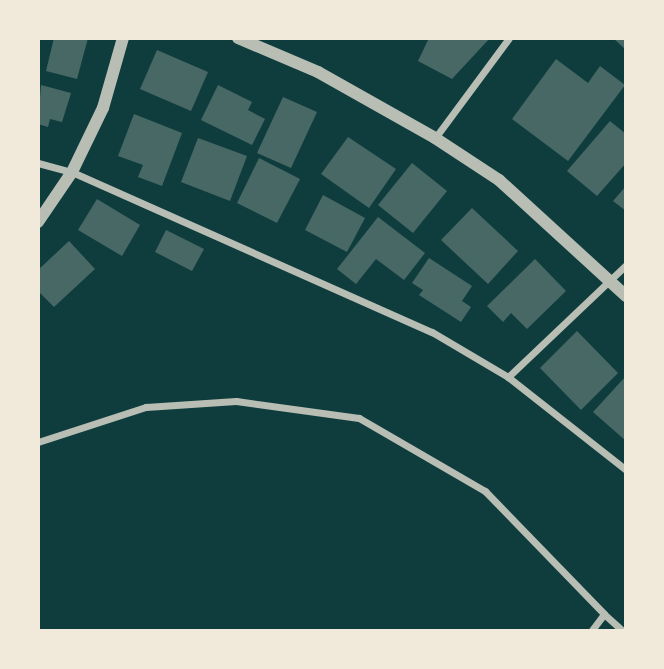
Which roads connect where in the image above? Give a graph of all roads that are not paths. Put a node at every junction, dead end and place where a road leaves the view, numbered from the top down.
1 (123, 38) edge
2 (238, 38) edge
3 (509, 38) edge
4 (435, 138) junction
5 (38, 163) edge
6 (72, 172) junction
7 (38, 222) edge
8 (625, 265) edge
9 (608, 279) junction
10 (625, 296) edge
11 (508, 377) junction
12 (38, 442) edge
13 (625, 470) edge
14 (604, 614) junction
15 (592, 631) edge
16 (622, 631) edge

1 - 6 street
2 - 4 street
3 - 4 street
4 - 9 street
5 - 6 street
6 - 7 street
6 - 11 street
8 - 9 street
9 - 10 street
9 - 11 street
11 - 13 street
12 - 14 street
14 - 15 street
14 - 16 street

